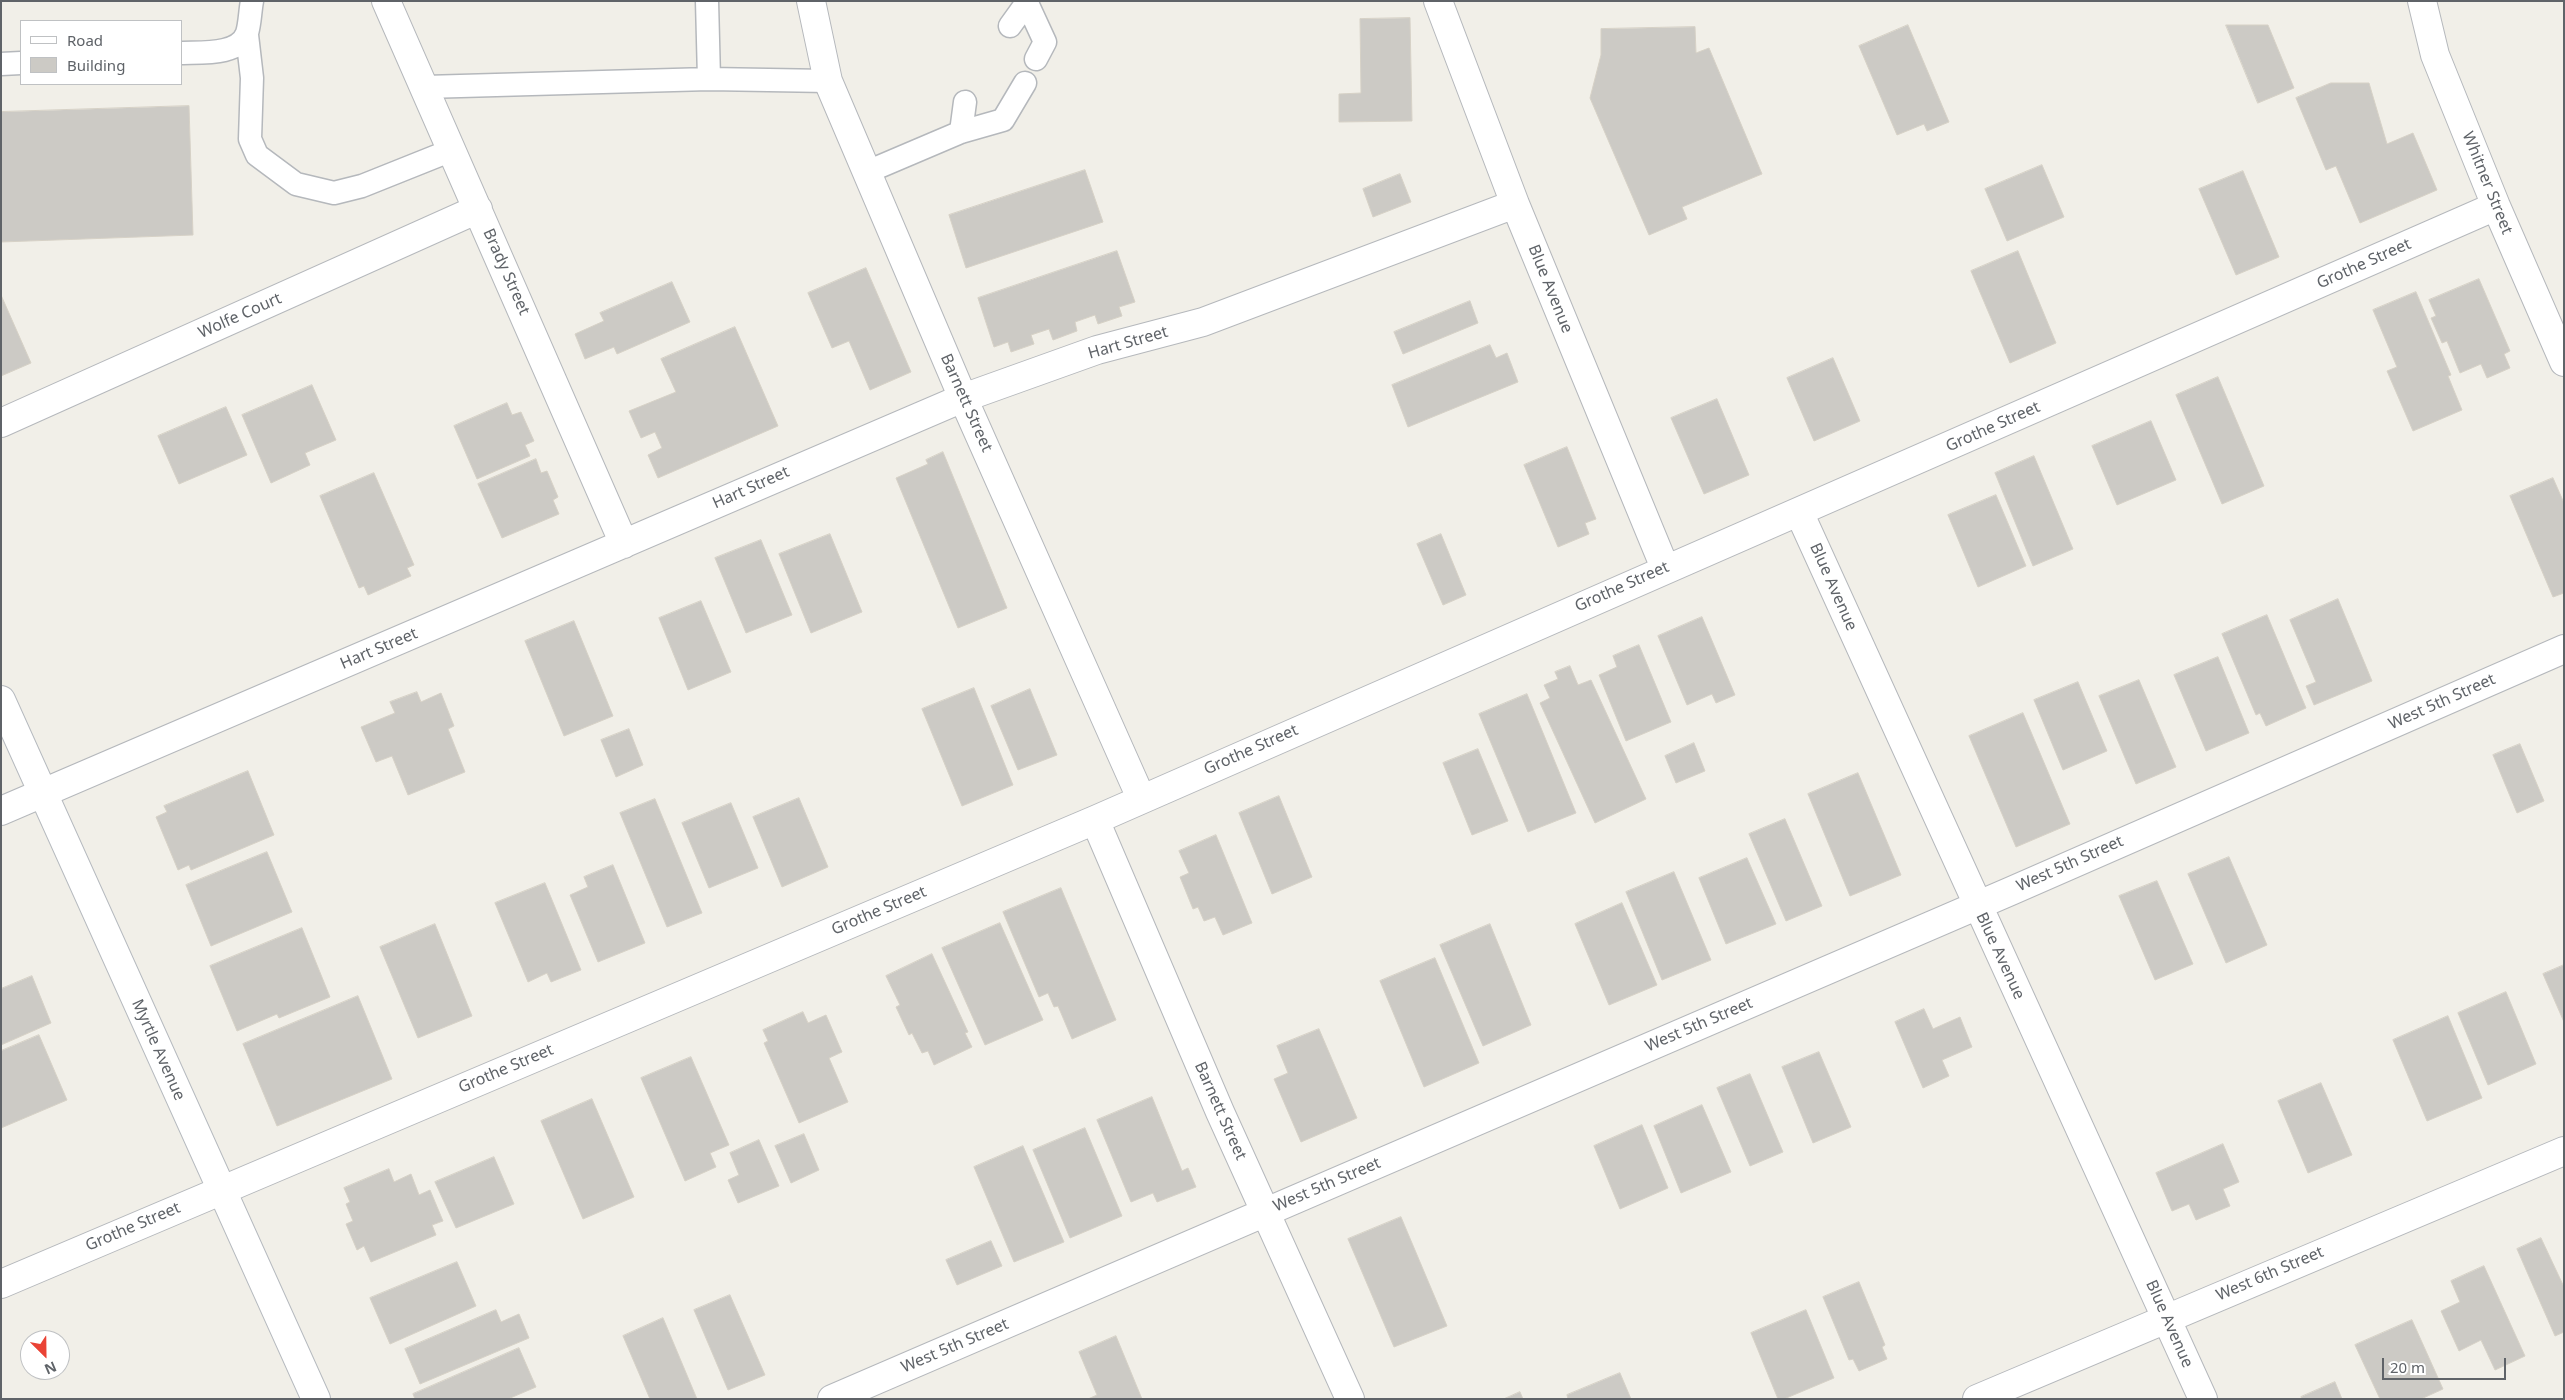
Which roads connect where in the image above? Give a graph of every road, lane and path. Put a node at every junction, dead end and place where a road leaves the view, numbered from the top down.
1 (252, 1) edge
2 (386, 1) edge
3 (707, 1) edge
4 (811, 1) edge
5 (1438, 1) edge
6 (2422, 1) edge
7 (1028, 2) edge
8 (1010, 26) dead end
9 (246, 34) junction
10 (182, 53) edge
11 (1036, 59) dead end
12 (20, 63) edge
13 (1, 64) edge
14 (709, 79) junction
15 (828, 81) junction
16 (1025, 83) dead end
17 (425, 87) junction
18 (966, 102) dead end
19 (962, 132) junction
20 (452, 150) junction
21 (867, 172) junction
22 (1515, 204) junction
23 (2496, 206) junction
24 (478, 209) junction
25 (2564, 362) edge
26 (964, 398) junction
27 (1, 423) edge
28 (1799, 512) junction
29 (624, 544) junction
30 (1665, 568) junction
31 (2564, 649) edge
32 (1, 700) edge
33 (43, 794) junction
34 (1141, 798) junction
35 (1, 811) edge
36 (1095, 820) junction
37 (1976, 905) junction
38 (2564, 1151) edge
39 (221, 1190) junction
40 (1264, 1212) junction
41 (1, 1284) edge
42 (2166, 1317) junction
43 (316, 1399) edge
44 (832, 1399) edge
45 (1350, 1399) edge
46 (1976, 1399) edge
47 (2203, 1399) edge

1 - 9 lane
2 - 17 street, Brady Street
3 - 14 lane
4 - 15 street, Barnett Street
5 - 22 street, Blue Avenue
6 - 23 street, Whitner Street
7 - 8 lane
7 - 11 lane
9 - 10 lane
9 - 20 lane
12 - 13 lane
14 - 15 lane
14 - 17 lane
15 - 21 street, Barnett Street
16 - 19 lane
17 - 20 street, Brady Street
18 - 19 lane
19 - 21 lane
20 - 24 street, Brady Street
21 - 26 street, Barnett Street
22 - 26 street, Hart Street
22 - 30 street, Blue Avenue
23 - 25 street, Whitner Street
23 - 28 street, Grothe Street
24 - 27 street, Wolfe Court
24 - 29 street, Brady Street
26 - 29 street, Hart Street
26 - 34 street, Barnett Street
28 - 30 street, Grothe Street
28 - 37 street, Blue Avenue
29 - 33 street, Hart Street
30 - 34 street, Grothe Street
31 - 37 street, West 5th Street
32 - 33 street, Myrtle Avenue
33 - 35 street, Hart Street
33 - 39 street, Myrtle Avenue
34 - 36 street, Grothe Street
36 - 39 street, Grothe Street
36 - 40 street, Barnett Street
37 - 40 street, West 5th Street
37 - 42 street, Blue Avenue
38 - 42 street, West 6th Street
39 - 41 street, Grothe Street
39 - 43 street, Myrtle Avenue
40 - 44 street, West 5th Street
40 - 45 street, Barnett Street
42 - 46 street, West 6th Street
42 - 47 street, Blue Avenue

